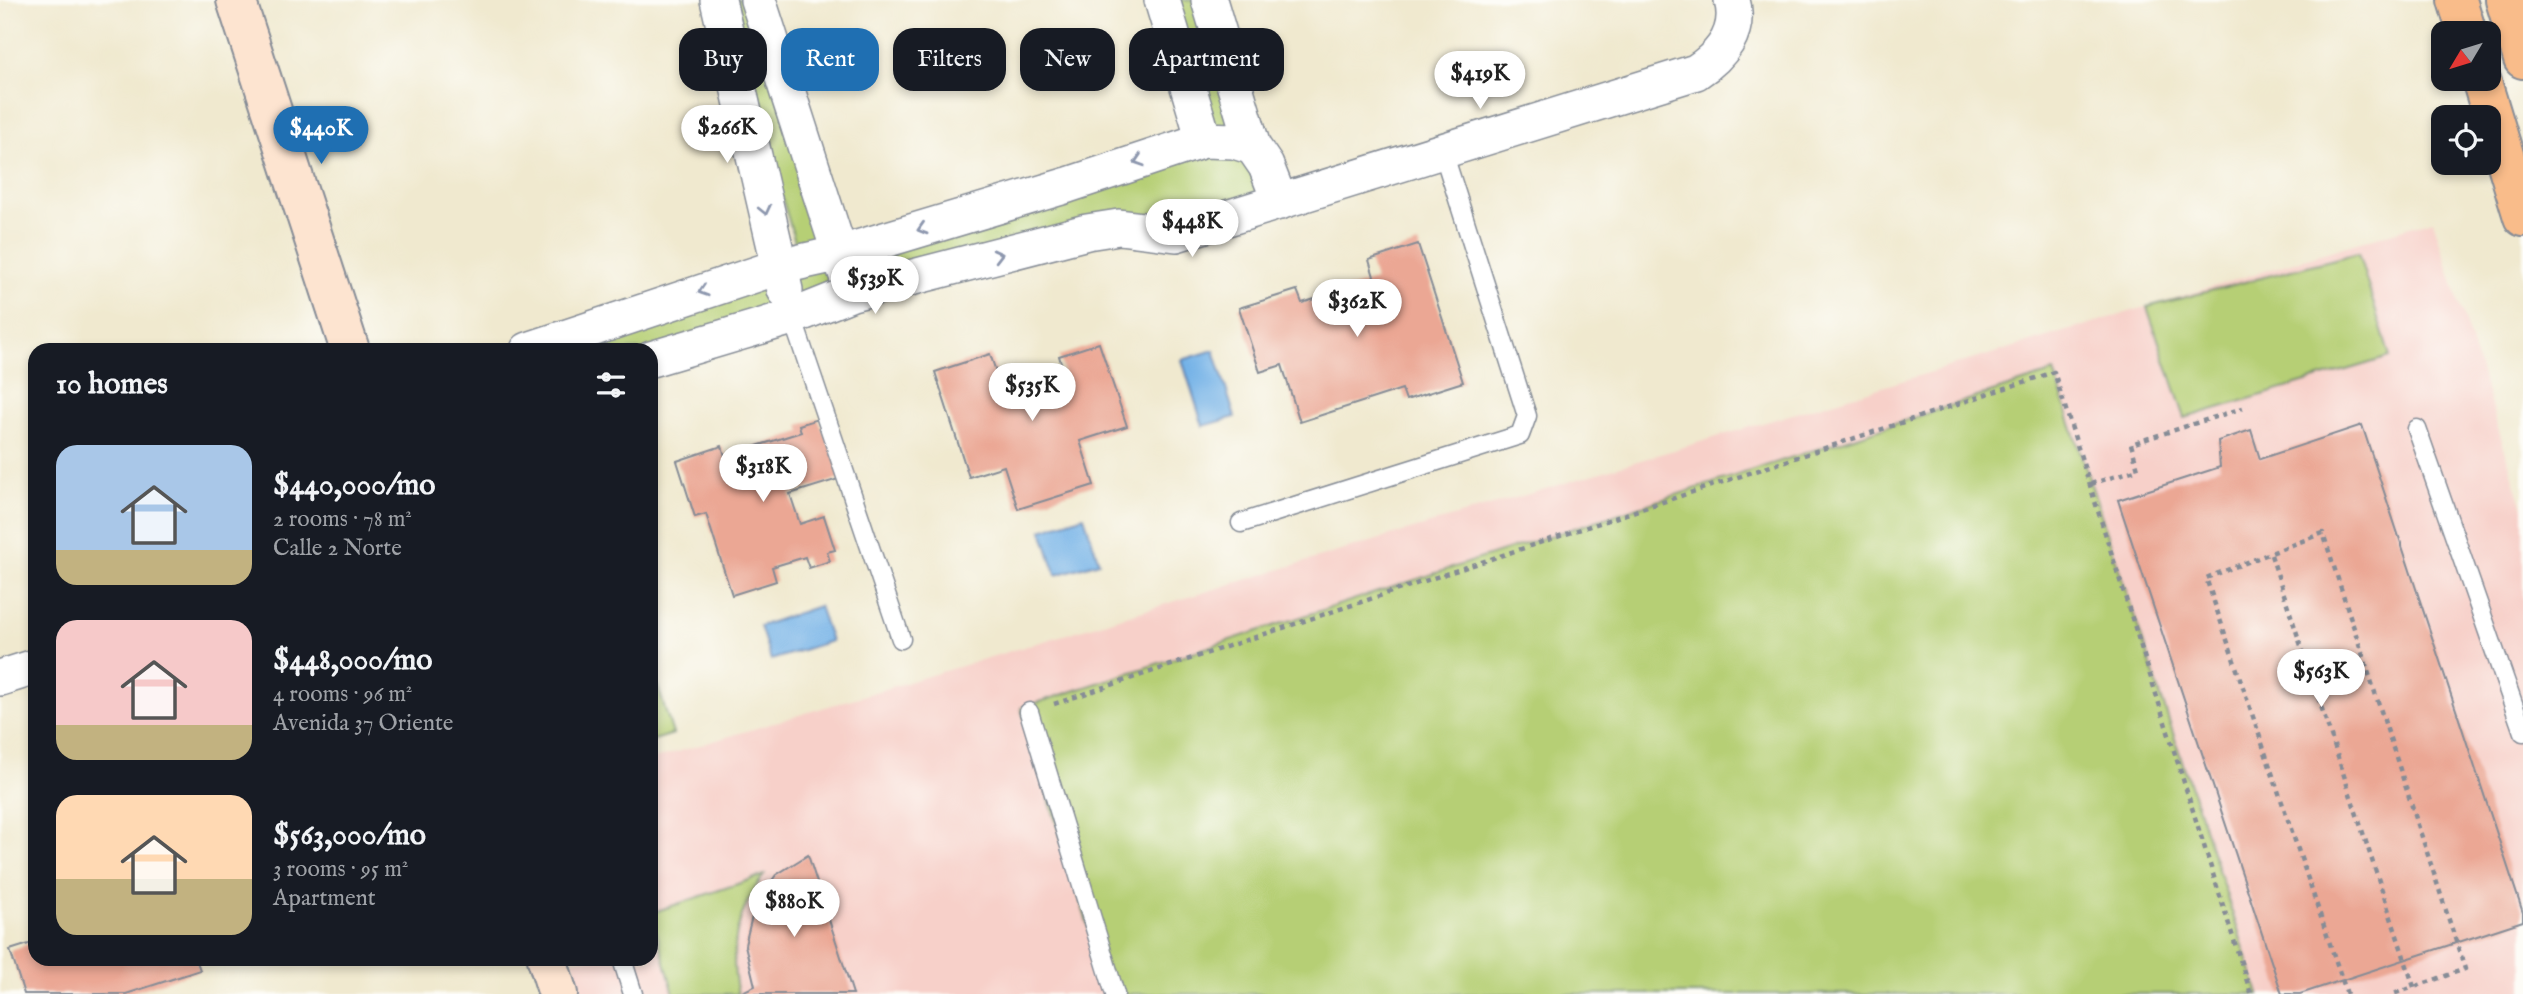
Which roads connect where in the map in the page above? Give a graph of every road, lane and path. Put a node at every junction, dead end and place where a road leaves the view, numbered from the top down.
1 (718, 0) edge
2 (758, 0) edge
3 (1162, 0) edge
4 (1209, 0) edge
5 (1731, 0) edge
6 (2457, 0) edge
7 (2505, 0) edge
8 (242, 5) edge
9 (2463, 21) edge
10 (2523, 59) edge
11 (2485, 91) edge
12 (1204, 140) junction
13 (1253, 147) junction
14 (1443, 152) junction
15 (1068, 185) junction
16 (1280, 202) junction
17 (2523, 217) edge
18 (1087, 232) junction
19 (841, 253) junction
20 (778, 267) junction
21 (852, 293) junction
22 (792, 317) junction
23 (347, 343) edge
24 (549, 343) edge
25 (658, 357) edge
26 (2243, 408) dead end
27 (2417, 429) dead end
28 (2091, 484) junction
29 (1241, 523) dead end
30 (2271, 555) junction
31 (901, 639) dead end
32 (28, 669) edge
33 (0, 678) edge
34 (1030, 712) joint
35 (2523, 732) edge
36 (549, 966) edge
37 (624, 966) edge
38 (2414, 987) junction
39 (558, 994) edge
40 (633, 994) edge
41 (1115, 994) edge
42 (2251, 994) edge
43 (2347, 994) edge
44 (2393, 994) edge

1 -> 20 street
2 - 19 street
3 - 12 street
4 - 13 street
5 - 14 street
6 - 9 highway
7 - 10 highway
8 - 23 main road
11 - 17 highway
12 - 13 street
12 -> 15 street
13 - 16 street
14 - 16 street
14 - 29 lane
15 - 18 street
15 -> 19 street
16 - 18 street
21 -> 18 street
19 - 20 street
19 - 21 street
20 - 22 street
20 -> 24 street
21 - 22 street
22 - 25 street
22 - 31 lane
26 - 28 path
27 - 35 lane
28 - 34 path
28 - 42 path
30 - 38 path
30 - 38 path
30 - 43 path
32 - 33 street
34 - 41 lane
36 - 39 main road
37 - 40 lane
38 - 44 path

